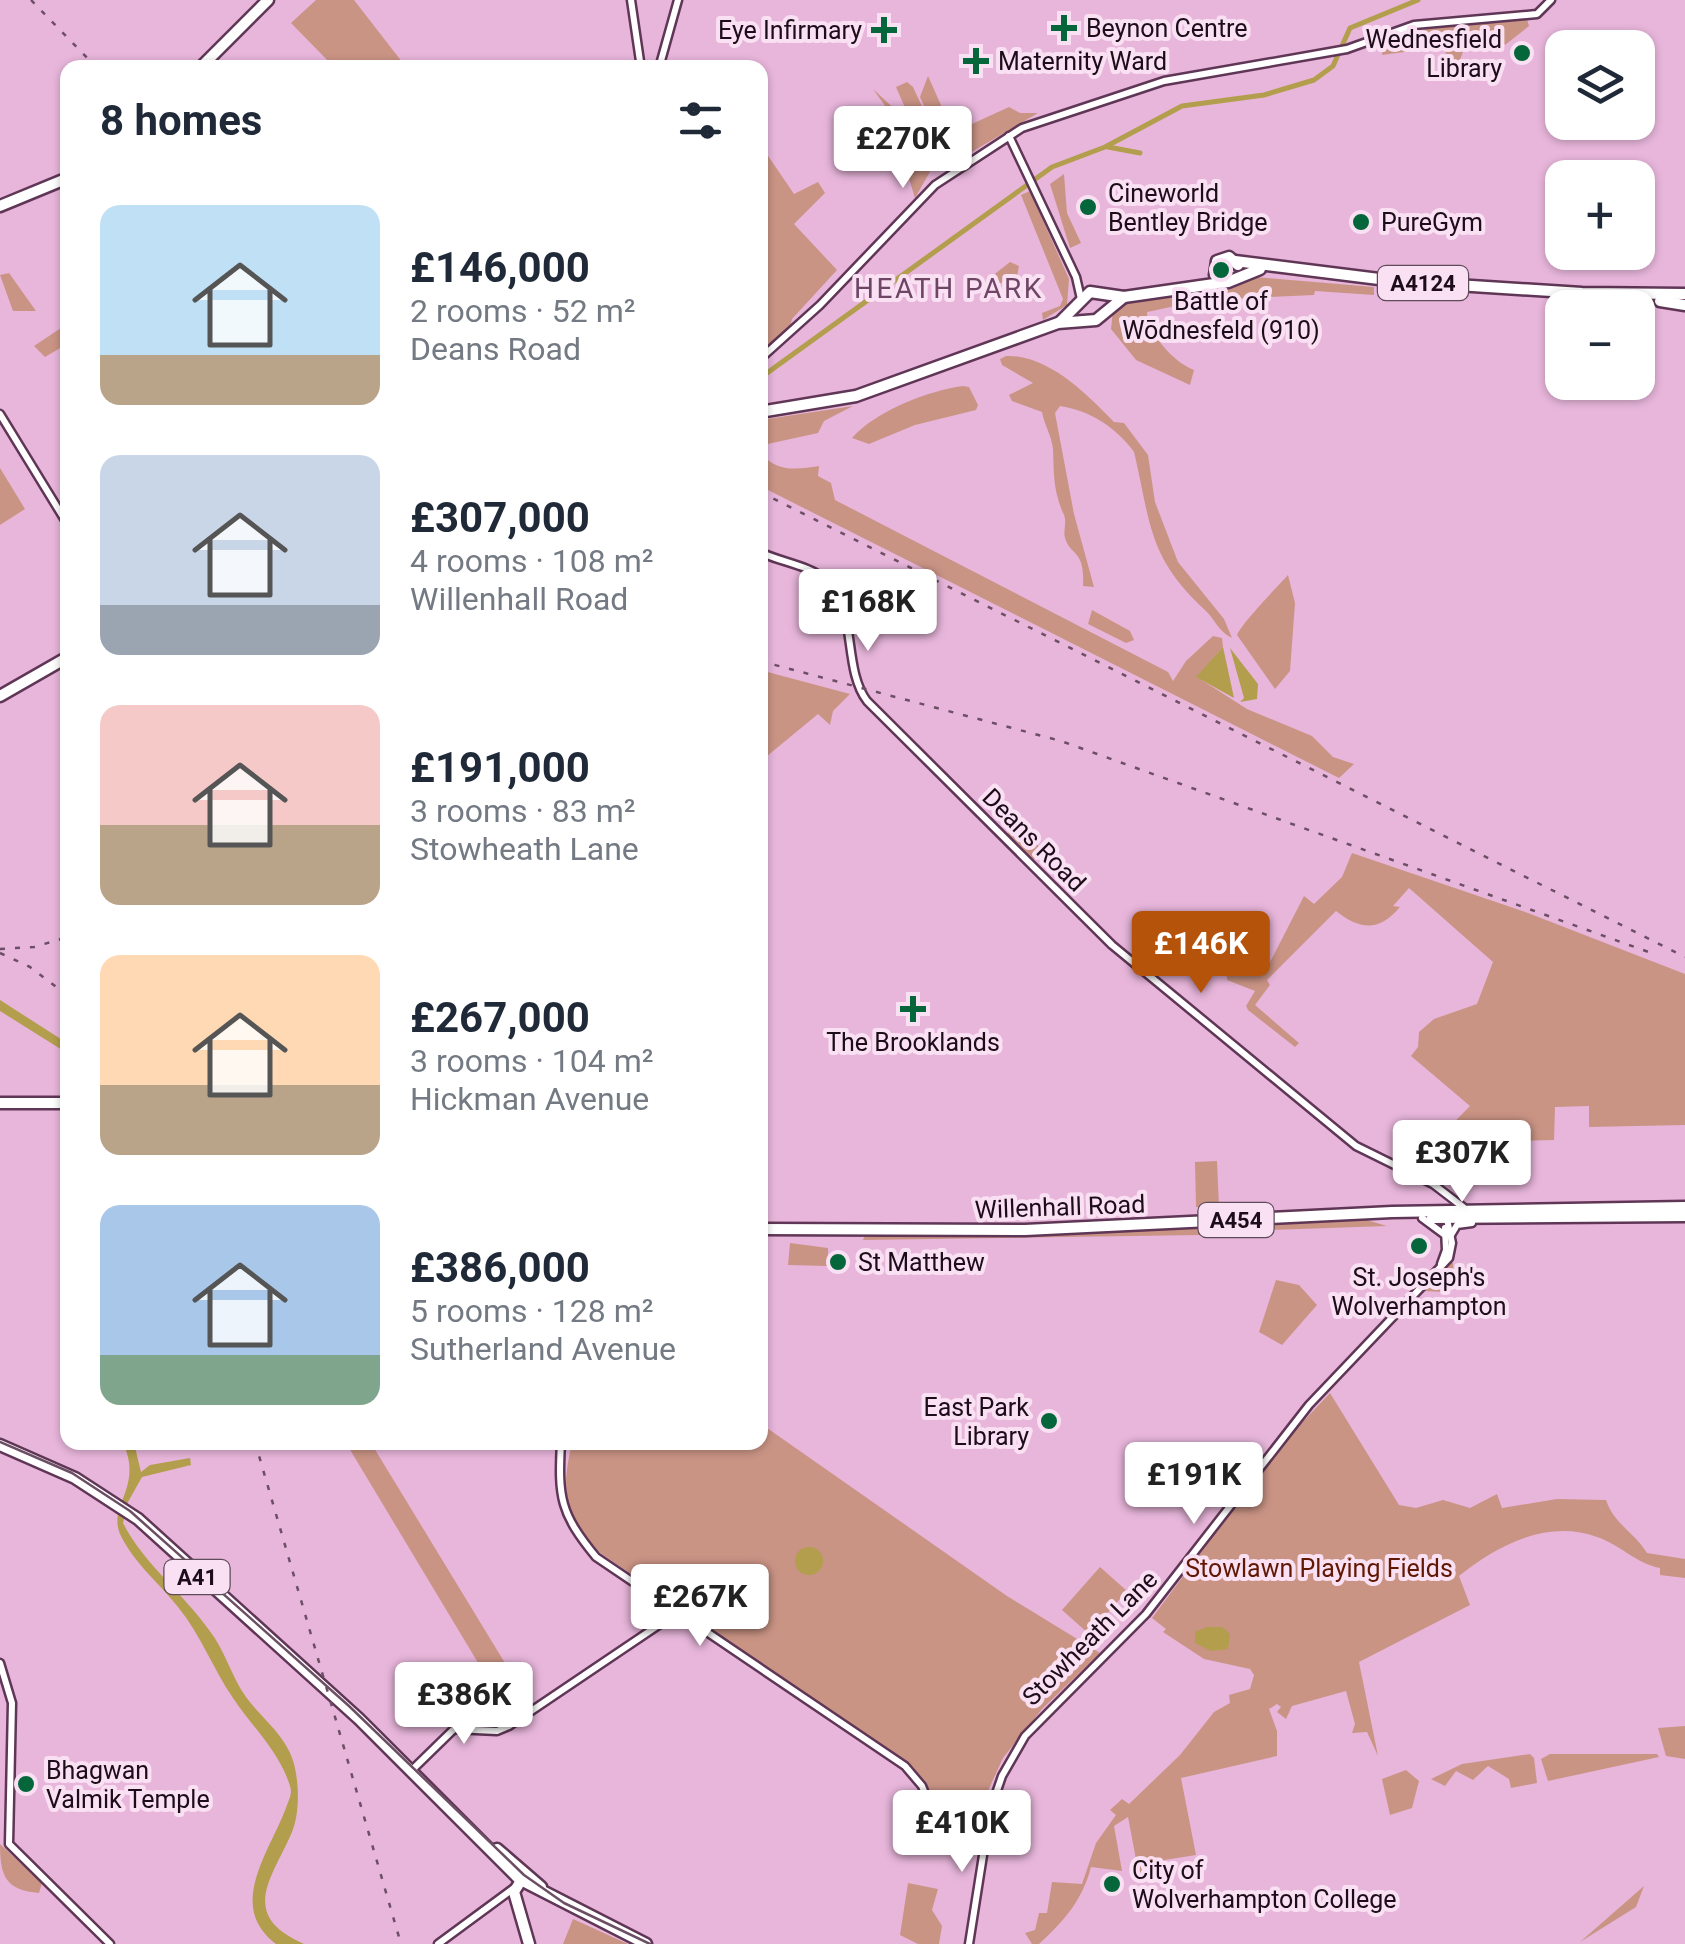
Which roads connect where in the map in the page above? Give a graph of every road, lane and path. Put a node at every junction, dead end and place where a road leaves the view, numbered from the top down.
1 (252, 0) edge
2 (268, 0) edge
3 (631, 0) edge
4 (678, 0) edge
5 (1551, 0) edge
6 (259, 11) junction
7 (208, 60) edge
8 (640, 60) edge
9 (661, 60) edge
10 (1008, 136) junction
11 (60, 181) edge
12 (0, 206) edge
13 (1235, 261) junction
14 (1214, 266) junction
15 (1265, 268) junction
16 (1237, 276) junction
17 (1076, 278) junction
18 (1224, 282) junction
19 (1183, 286) junction
20 (1545, 291) edge
21 (1097, 293) junction
22 (1655, 294) edge
23 (1685, 294) edge
24 (1124, 297) junction
25 (1655, 300) edge
26 (1080, 301) junction
27 (1685, 305) edge
28 (1107, 309) junction
29 (1088, 319) junction
30 (1060, 323) junction
31 (768, 352) edge
32 (768, 411) edge
33 (0, 414) edge
34 (60, 512) edge
35 (768, 555) edge
36 (60, 662) edge
37 (0, 696) edge
38 (0, 1102) edge
39 (60, 1103) edge
40 (1437, 1190) junction
41 (1685, 1207) edge
42 (1470, 1210) junction
43 (1446, 1214) junction
44 (1423, 1215) junction
45 (1685, 1216) edge
46 (1503, 1218) junction
47 (768, 1229) edge
48 (1448, 1235) junction
49 (0, 1445) edge
50 (560, 1450) edge
51 (678, 1612) junction
52 (0, 1663) edge
53 (412, 1770) junction
54 (990, 1812) junction
55 (520, 1880) junction
56 (110, 1944) edge
57 (438, 1944) edge
58 (529, 1944) edge
59 (646, 1944) edge
60 (659, 1944) edge
61 (969, 1944) edge

1 - 6 street
2 - 6 main road
3 - 8 street
4 - 9 street
5 - 10 street
6 - 7 main road
10 - 17 street
10 - 31 street
11 - 12 main road
13 - 14 main road
13 - 15 main road, A4124
13 - 16 main road
14 - 18 main road
14 - 19 main road
15 - 16 main road, A4124
15 - 20 main road, A4124
16 - 18 main road
17 - 21 street
17 - 26 street
18 - 19 main road
19 - 24 main road
21 - 24 main road
21 - 26 main road
21 - 28 main road
22 - 23 main road, A4124
24 - 28 main road
25 - 27 main road, A4124
26 - 29 main road
26 - 30 main road
28 - 29 main road
29 - 30 main road
30 - 32 main road
33 - 34 street
35 - 40 street, Deans Road
36 - 37 main road
38 - 39 main road
40 - 42 street, Deans Road
40 - 43 street
40 - 44 street
41 - 42 main road, Willenhall Road / A454
42 - 43 main road, Willenhall Road / A454
43 - 44 main road, Willenhall Road / A454
43 - 46 main road, Willenhall Road / A454
43 - 48 street
44 - 47 main road, Willenhall Road / A454
44 - 48 street
45 - 46 main road, Willenhall Road / A454
46 - 48 street
48 - 54 street, Stowheath Lane
49 - 53 main road, A41
50 - 51 street
51 - 53 street
51 - 54 street
52 - 56 street
53 - 55 main road, A41
54 - 61 street, Stowheath Lane
55 - 57 street
55 - 58 main road
55 - 59 main road, A41
55 - 60 main road, A41

